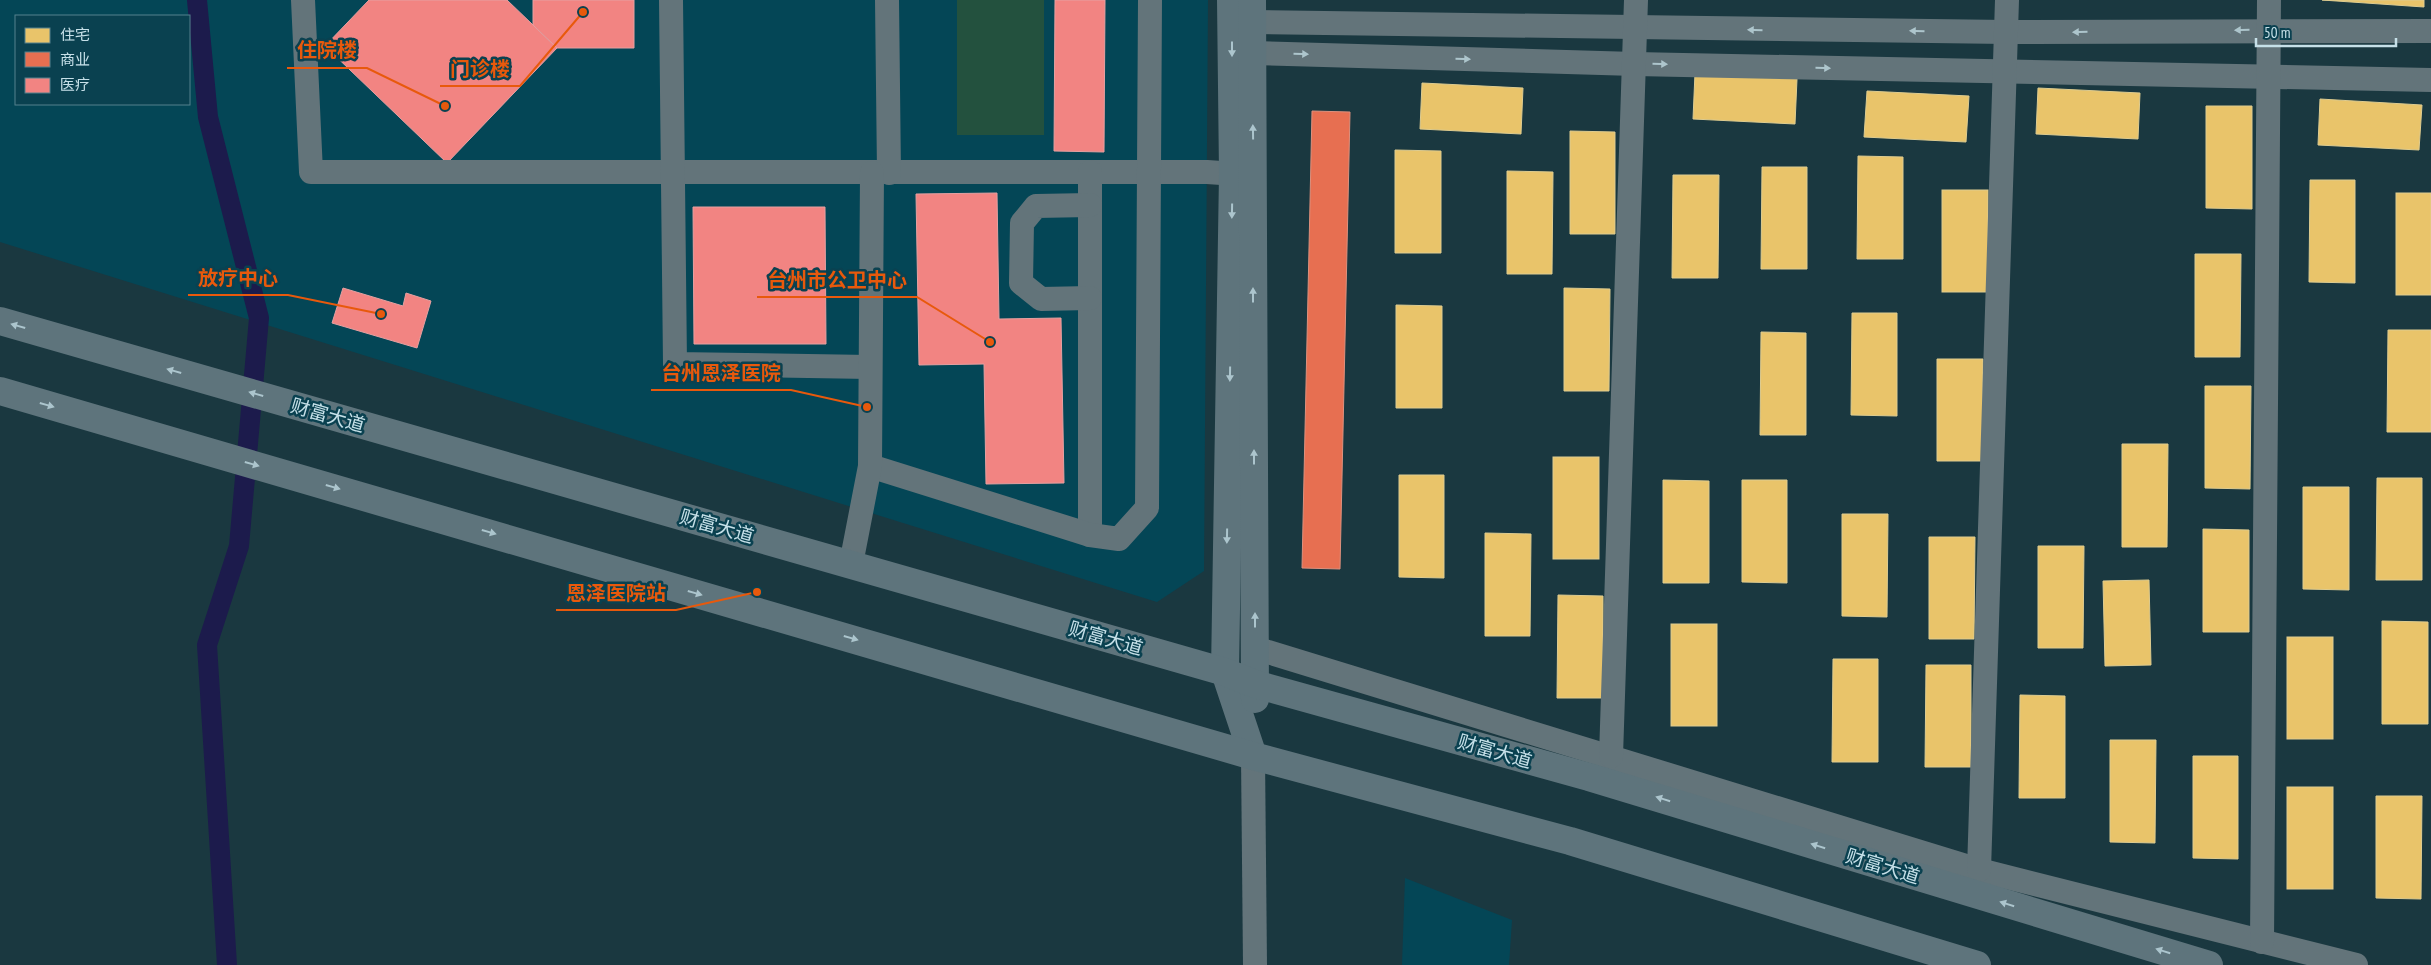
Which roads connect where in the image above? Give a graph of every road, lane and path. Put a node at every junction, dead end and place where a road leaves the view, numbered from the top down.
1 (303, 0) edge
2 (671, 0) edge
3 (887, 0) edge
4 (1150, 0) edge
5 (1231, 0) edge
6 (1636, 0) edge
7 (2007, 0) edge
8 (2269, 0) edge
9 (1252, 11) edge
10 (1635, 28) junction
11 (2268, 30) junction
12 (2431, 31) edge
13 (2007, 32) junction
14 (1252, 53) junction
15 (1634, 64) junction
16 (2006, 71) junction
17 (2267, 77) junction
18 (2431, 80) edge
19 (1090, 172) junction
20 (1149, 172) junction
21 (880, 173) junction
22 (672, 174) junction
23 (1243, 174) junction
24 (1090, 205) junction
25 (1090, 298) junction
26 (0, 321) edge
27 (870, 367) junction
28 (0, 391) edge
29 (870, 466) junction
30 (1090, 535) junction
31 (851, 564) junction
32 (1255, 648) junction
33 (1225, 672) junction
34 (1255, 684) junction
35 (1253, 756) junction
36 (1611, 756) junction
37 (1980, 870) junction
38 (2262, 942) junction
39 (1255, 965) edge
40 (1977, 965) edge
41 (2209, 965) edge
42 (2356, 965) edge

1 - 22 street
2 - 22 street
3 - 21 street
4 - 20 street
5 -> 23 main road
6 - 10 street
7 - 13 street
8 - 11 street
9 - 10 street
9 - 14 main road
13 -> 10 street
10 - 15 street
11 - 12 street
11 -> 13 street
11 - 17 street
13 - 16 street
14 -> 15 street
23 -> 14 main road
15 -> 16 street
15 - 36 street
16 - 17 street
16 - 37 street
17 - 18 street
17 - 38 street
19 - 20 street
19 - 21 street
19 - 24 street
20 - 23 street
20 - 30 street
21 - 22 street
21 - 27 street
22 - 27 street
32 -> 23 main road
23 -> 33 main road
24 - 25 street
24 - 25 street
25 - 30 street
31 -> 26 main road, 财富大道
27 - 29 street
28 -> 35 main road
29 - 30 street
29 - 31 street
31 - 33 main road, 财富大道
32 - 34 main road
32 - 36 street
33 - 34 main road, 财富大道
33 - 35 main road
34 - 35 main road
41 -> 34 main road, 财富大道
35 - 39 street
35 - 40 main road
36 - 37 street
37 - 38 street
38 - 42 street

